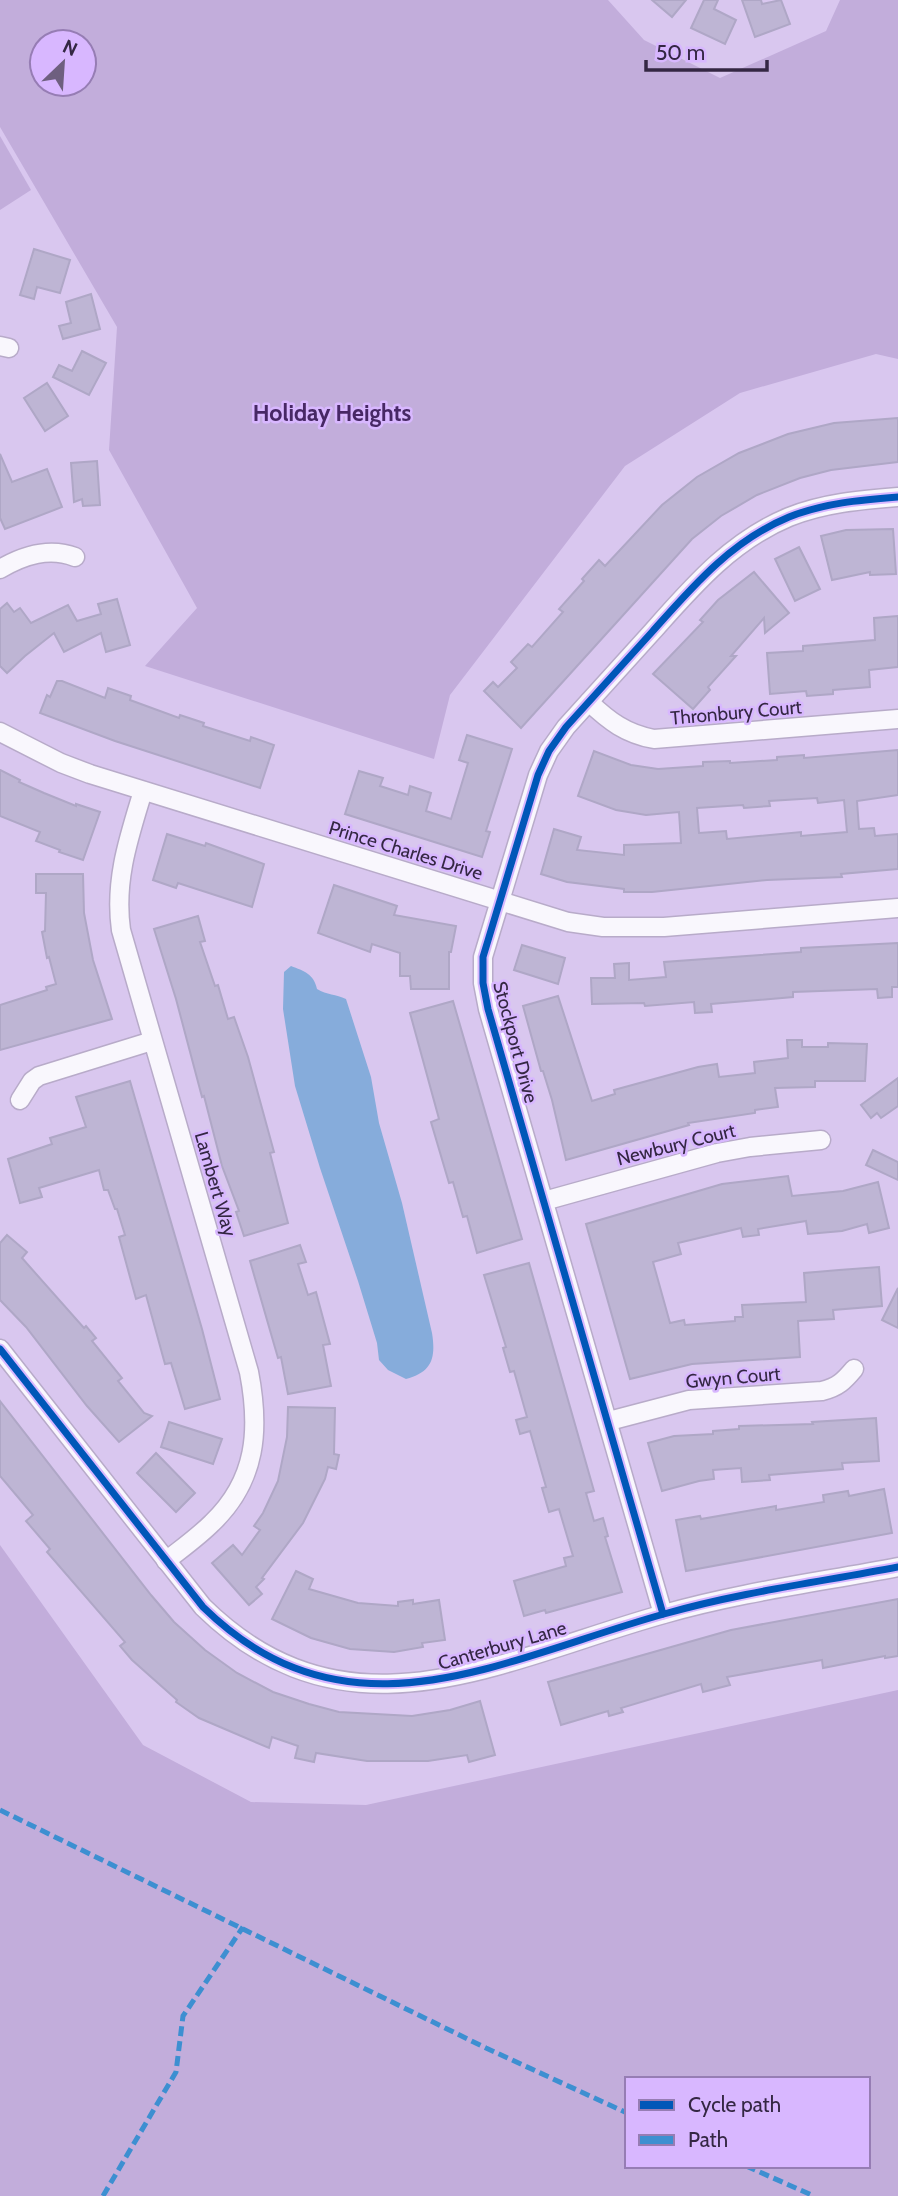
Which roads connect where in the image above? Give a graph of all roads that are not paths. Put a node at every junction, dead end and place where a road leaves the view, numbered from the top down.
1 (898, 497) edge
2 (75, 557) dead end
3 (0, 569) edge
4 (589, 702) junction
5 (898, 719) edge
6 (0, 732) edge
7 (143, 791) junction
8 (499, 900) junction
9 (898, 908) edge
10 (152, 1041) junction
11 (20, 1100) dead end
12 (821, 1140) dead end
13 (544, 1201) junction
14 (0, 1349) edge
15 (853, 1369) dead end
16 (609, 1421) junction
17 (166, 1561) junction
18 (898, 1567) edge
19 (663, 1614) junction

1 - 4 street, Stockport Drive
2 - 3 street
4 - 5 street, Thronbury Court
4 - 8 street, Stockport Drive
6 - 7 street, Prince Charles Drive
7 - 8 street, Prince Charles Drive
7 - 10 street, Lambert Way
8 - 9 street, Prince Charles Drive
8 - 13 street, Stockport Drive
10 - 11 street
10 - 17 street, Lambert Way
12 - 13 street, Newbury Court
13 - 16 street, Stockport Drive
14 - 17 street, Canterbury Lane
15 - 16 street, Gwyn Court
16 - 19 street, Stockport Drive
17 - 19 street, Canterbury Lane
18 - 19 street, Canterbury Lane

